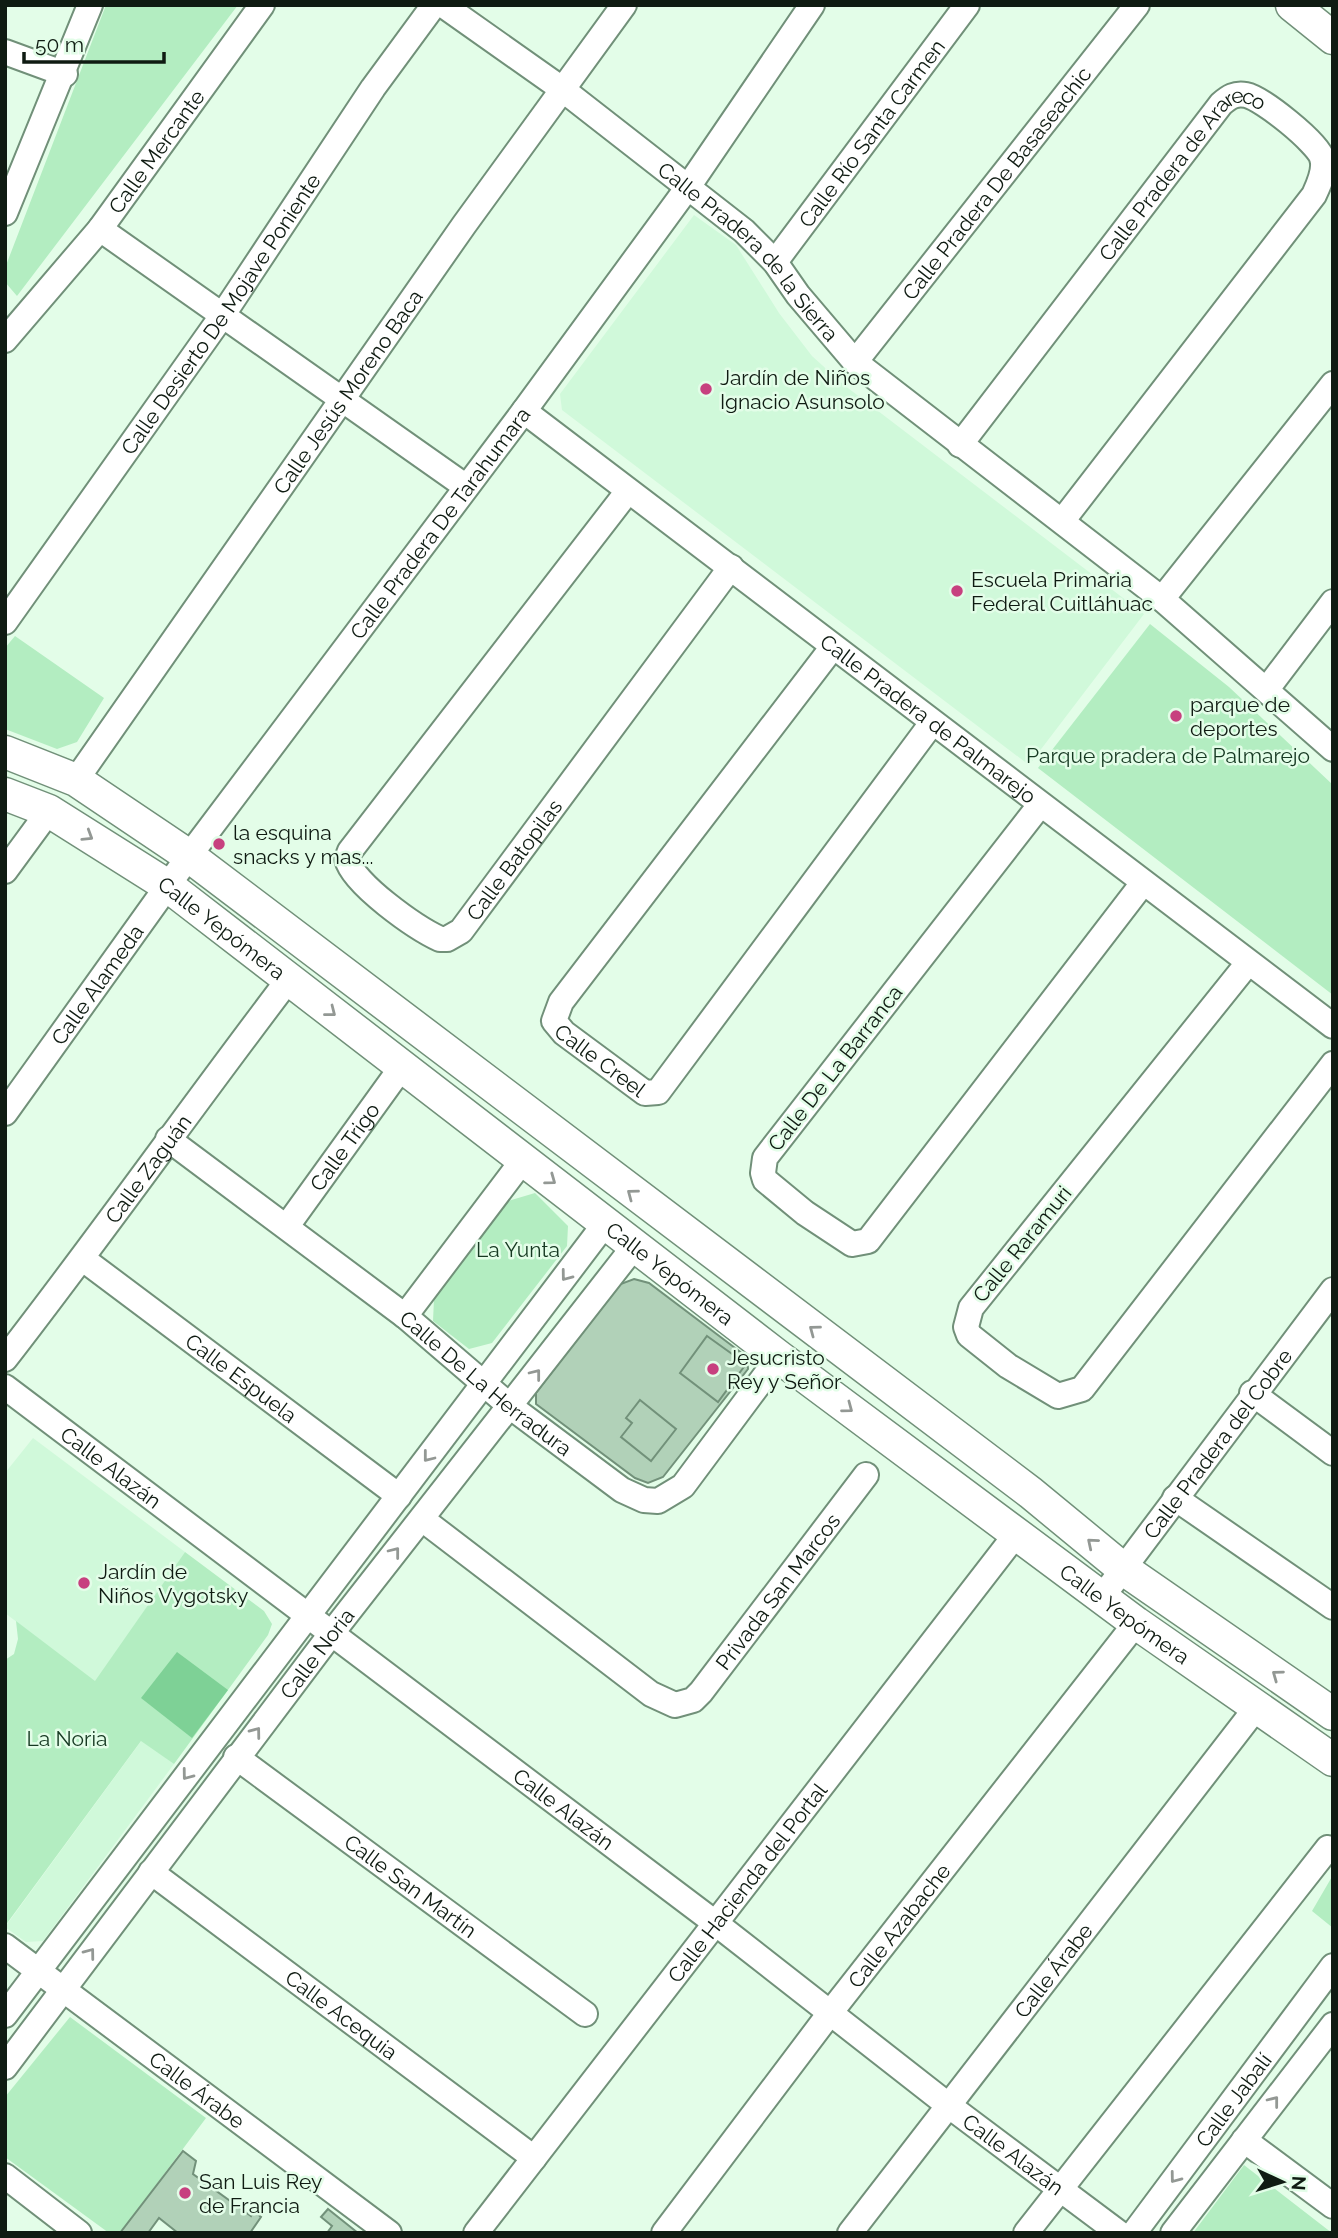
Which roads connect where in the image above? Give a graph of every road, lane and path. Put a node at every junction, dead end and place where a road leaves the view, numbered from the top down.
1 (90, 5) edge
2 (262, 5) edge
3 (434, 5) edge
4 (443, 5) edge
5 (624, 5) edge
6 (813, 5) edge
7 (967, 5) edge
8 (1137, 5) edge
9 (1292, 5) edge
10 (1333, 38) edge
11 (5, 52) edge
12 (65, 74) junction
13 (562, 89) junction
14 (688, 187) junction
15 (5, 213) edge
16 (100, 229) junction
17 (775, 262) junction
18 (222, 316) junction
19 (5, 340) edge
20 (855, 362) junction
21 (1333, 384) edge
22 (341, 398) junction
23 (524, 411) junction
24 (960, 445) junction
25 (465, 486) junction
26 (628, 491) junction
27 (1063, 520) junction
28 (731, 567) junction
29 (1162, 598) junction
30 (1333, 602) edge
31 (5, 622) edge
32 (832, 648) junction
33 (1266, 689) junction
34 (932, 723) junction
35 (1333, 749) edge
36 (5, 752) edge
37 (76, 780) junction
38 (5, 794) edge
39 (1040, 805) junction
40 (49, 811) junction
41 (189, 856) junction
42 (5, 870) edge
43 (1143, 883) junction
44 (168, 887) junction
45 (1248, 963) junction
46 (289, 979) junction
47 (1333, 1026) edge
48 (1333, 1064) edge
49 (401, 1068) junction
50 (5, 1113) edge
51 (168, 1139) junction
52 (523, 1160) junction
53 (607, 1222) junction
54 (287, 1226) junction
55 (636, 1244) junction
56 (83, 1259) junction
57 (1332, 1292) edge
58 (405, 1316) junction
59 (779, 1357) junction
60 (5, 1359) edge
61 (485, 1383) junction
62 (5, 1387) edge
63 (1252, 1393) junction
64 (511, 1407) junction
65 (1333, 1453) edge
66 (866, 1475) dead end
67 (399, 1496) junction
68 (1175, 1498) junction
69 (422, 1519) junction
70 (1017, 1533) junction
71 (1122, 1569) junction
72 (1102, 1597) junction
73 (1333, 1607) edge
74 (307, 1616) junction
75 (1136, 1623) junction
76 (331, 1634) junction
77 (1256, 1708) junction
78 (1333, 1714) edge
79 (236, 1757) junction
80 (1333, 1760) edge
81 (1328, 1848) dead end
82 (151, 1872) junction
83 (714, 1922) junction
84 (5, 1946) edge
85 (1333, 1966) edge
86 (39, 1972) junction
87 (62, 1989) junction
88 (1304, 2006) junction
89 (830, 2013) junction
90 (585, 2014) dead end
91 (5, 2015) edge
92 (1332, 2028) edge
93 (5, 2067) edge
94 (948, 2105) junction
95 (1244, 2140) junction
96 (534, 2158) junction
97 (5, 2176) edge
98 (1060, 2189) junction
99 (1333, 2206) edge
100 (79, 2233) edge
101 (389, 2233) edge
102 (476, 2233) edge
103 (664, 2233) edge
104 (850, 2233) edge
105 (1026, 2233) edge
106 (1119, 2233) edge
107 (1133, 2233) edge
108 (1173, 2233) edge

1 - 12 street
2 - 16 street, Calle Mercante
3 - 18 street, Calle Desierto De Mojave Poniente
4 - 13 street, Calle Pradera de la Sierra
5 - 13 street, Calle Jesús Moreno Baca
6 - 14 street, Calle Pradera De Tarahumara
7 - 17 street, Calle Río Santa Carmen
8 - 20 street, Calle Pradera De Basaseachic
9 - 10 main road
11 - 12 street
12 - 15 street
13 - 14 street, Calle Pradera de la Sierra
13 - 22 street, Calle Jesús Moreno Baca
14 - 17 street, Calle Pradera de la Sierra
14 - 23 street, Calle Pradera De Tarahumara
16 - 18 street, Calle Mercante
16 - 19 street, Calle Mercante
17 - 20 street, Calle Pradera de la Sierra
18 - 22 street, Calle Mercante
18 - 31 street, Calle Desierto De Mojave Poniente
20 - 24 street, Calle Pradera de la Sierra
21 - 29 street
22 - 25 street, Calle Mercante
22 - 37 street, Calle Jesús Moreno Baca
23 - 25 street, Calle Pradera De Tarahumara
23 - 26 street, Calle Pradera de Palmarejo
24 - 27 street, Calle Pradera de la Sierra
24 - 27 street, Calle Pradera de Arareco
25 - 41 street, Calle Pradera De Tarahumara
26 - 28 street, Calle Pradera de Palmarejo
26 - 28 street, Calle Batopilas
27 - 29 street, Calle Pradera de la Sierra
28 - 32 street, Calle Pradera de Palmarejo
29 - 33 street, Calle Pradera de la Sierra
30 - 33 street
32 - 34 street, Calle Pradera de Palmarejo
32 - 34 street, Calle Creel
33 - 35 street, Calle Pradera de la Sierra
34 - 39 street, Calle Pradera de Palmarejo
36 - 37 main road, Calle Yepómera
37 - 41 main road, Calle Yepómera
38 - 40 main road, Calle Yepómera
39 - 43 street, Calle Pradera de Palmarejo
39 - 43 street, Calle De La Barranca
40 - 42 street
40 -> 44 main road, Calle Yepómera
41 - 44 street, Calle Alameda
71 -> 41 main road, Calle Yepómera
43 - 45 street, Calle Pradera de Palmarejo
44 - 46 main road, Calle Yepómera
44 - 50 street, Calle Alameda
45 - 47 street, Calle Pradera de Palmarejo
45 - 48 street, Calle Raramuri
46 -> 49 main road, Calle Yepómera
46 - 51 street, Calle Zaguán
49 - 52 main road, Calle Yepómera
49 - 54 street, Calle Trigo
51 - 54 street, Calle De La Herradura
51 - 56 street, Calle Zaguán
52 -> 53 main road, Calle Yepómera
52 - 58 street
53 - 55 main road, Calle Yepómera
53 -> 61 street, Calle Noria
54 - 58 street, Calle De La Herradura
55 - 59 main road, Calle Yepómera
64 -> 55 street, Calle Noria
56 - 60 street, Calle Zaguán
56 - 67 street, Calle Espuela
57 - 63 street, Calle Pradera del Cobre
58 - 61 street, Calle De La Herradura
59 - 64 street, Calle De La Herradura
59 -> 70 main road, Calle Yepómera
61 - 64 street, Calle De La Herradura
61 -> 67 street, Calle Noria
62 - 74 street, Calle Alazán
63 - 65 street
63 - 68 street, Calle Pradera del Cobre
64 - 69 street, Calle Noria
66 - 69 street, Privada San Marcos
67 - 74 street, Calle Noria
68 - 71 street, Calle Pradera del Cobre
68 - 73 street
76 -> 69 street, Calle Noria
70 - 72 main road, Calle Yepómera
70 - 83 street, Calle Hacienda del Portal
71 - 72 street, Calle Pradera del Cobre
78 -> 71 main road, Calle Yepómera
72 - 75 main road, Calle Yepómera
74 - 76 street, Calle Alazán
74 -> 86 street, Calle Noria
75 - 77 main road, Calle Yepómera
75 - 89 street, Calle Azabache
79 -> 76 street, Calle Noria
76 - 83 street, Calle Alazán
77 - 80 main road, Calle Yepómera
77 - 94 street, Calle Árabe
79 - 82 street, Calle Noria
79 - 90 street, Calle San Martín
81 - 98 street
87 -> 82 street, Calle Noria
82 - 96 street, Calle Acequia
83 - 89 street, Calle Alazán
83 - 96 street, Calle Hacienda del Portal
84 - 86 street, Calle Árabe
85 - 88 street, Calle Jabalí
86 - 87 street, Calle Árabe
86 - 91 street, Calle Noria
87 - 93 street, Calle Noria
87 - 101 street, Calle Árabe
88 - 92 street
88 -> 107 street, Calle Jabalí
89 - 94 street, Calle Alazán
89 - 103 street, Calle Azabache
95 -> 92 street, Calle Jabalí
94 - 98 street, Calle Alazán
94 - 104 street, Calle Árabe
95 - 99 street
95 - 108 street, Calle Jabalí
96 - 102 street, Calle Hacienda del Portal
97 - 100 street
98 - 105 street
98 - 106 street, Calle Alazán

